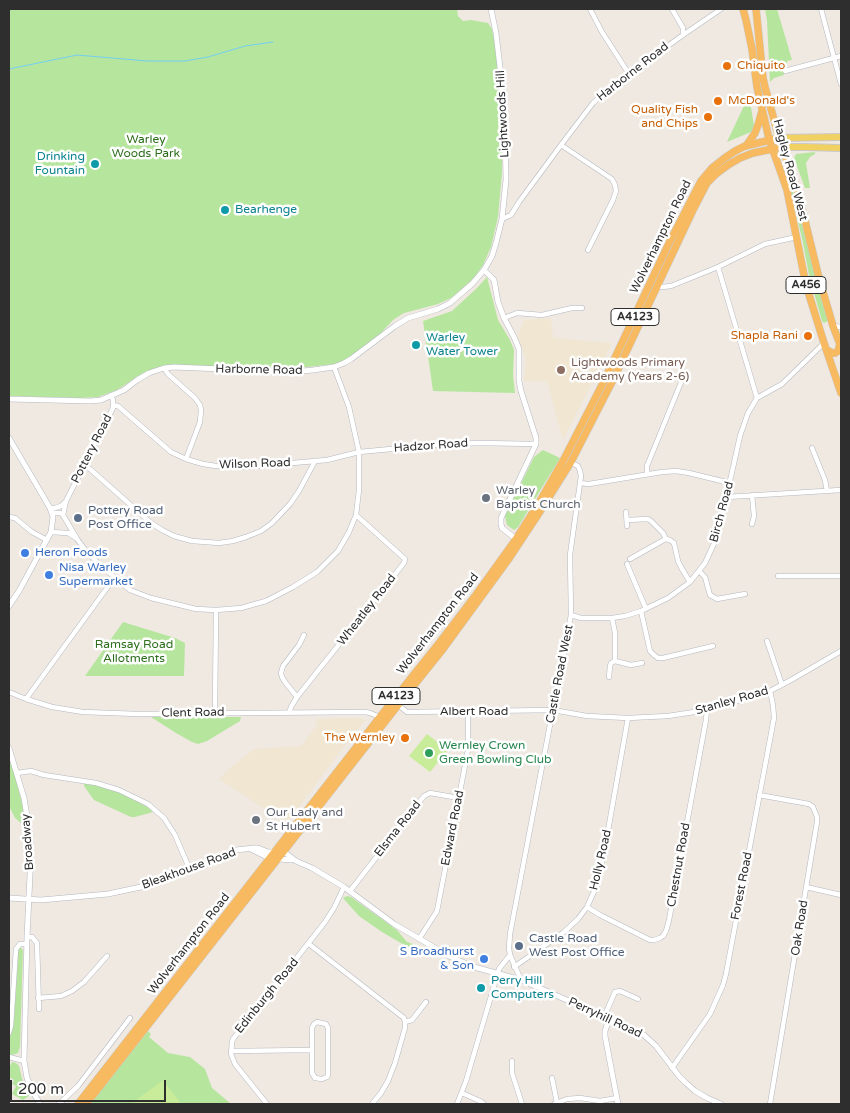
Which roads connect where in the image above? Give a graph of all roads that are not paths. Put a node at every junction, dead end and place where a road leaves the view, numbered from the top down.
1 (490, 9) edge
2 (590, 9) edge
3 (672, 9) edge
4 (721, 9) edge
5 (743, 9) edge
6 (756, 9) edge
7 (821, 9) edge
8 (683, 35) junction
9 (841, 56) edge
10 (834, 58) junction
11 (790, 63) dead end
12 (792, 69) junction
13 (785, 71) dead end
14 (629, 74) junction
15 (841, 84) edge
16 (762, 109) junction
17 (841, 137) edge
18 (779, 138) junction
19 (769, 140) junction
20 (561, 145) junction
21 (745, 146) junction
22 (782, 147) junction
23 (772, 148) junction
24 (841, 148) edge
25 (502, 219) junction
26 (797, 237) junction
27 (588, 250) dead end
28 (718, 267) junction
29 (484, 270) junction
30 (654, 284) junction
31 (572, 308) junction
32 (582, 308) dead end
33 (571, 314) dead end
34 (504, 318) junction
35 (837, 326) edge
36 (821, 332) junction
37 (824, 343) junction
38 (841, 345) edge
39 (827, 350) junction
40 (334, 367) junction
41 (164, 368) junction
42 (682, 380) dead end
43 (841, 393) edge
44 (111, 395) junction
45 (757, 398) junction
46 (9, 399) edge
47 (113, 405) junction
48 (9, 438) edge
49 (536, 444) junction
50 (812, 448) dead end
51 (359, 452) junction
52 (186, 459) junction
53 (327, 460) joint
54 (568, 460) junction
55 (314, 461) junction
56 (84, 466) junction
57 (647, 474) junction
58 (580, 483) junction
59 (730, 483) junction
60 (841, 490) edge
61 (828, 491) junction
62 (752, 496) junction
63 (727, 497) junction
64 (66, 502) junction
65 (51, 511) junction
66 (626, 512) dead end
67 (356, 515) junction
68 (9, 517) edge
69 (65, 518) junction
70 (752, 524) dead end
71 (51, 532) junction
72 (62, 532) junction
73 (77, 539) junction
74 (666, 539) junction
75 (47, 540) junction
76 (518, 540) junction
77 (629, 570) junction
78 (699, 572) junction
79 (623, 573) dead end
80 (778, 576) dead end
81 (841, 576) edge
82 (115, 577) junction
83 (690, 582) junction
84 (745, 594) dead end
85 (9, 606) edge
86 (646, 609) junction
87 (216, 610) junction
88 (641, 611) junction
89 (571, 615) junction
90 (612, 618) junction
91 (304, 635) dead end
92 (766, 640) dead end
93 (713, 646) dead end
94 (841, 652) edge
95 (615, 662) junction
96 (642, 663) dead end
97 (610, 677) dead end
98 (782, 685) junction
99 (770, 691) junction
100 (9, 692) edge
101 (297, 697) junction
102 (26, 700) junction
103 (398, 705) junction
104 (553, 710) junction
105 (707, 710) junction
106 (468, 711) junction
107 (215, 713) junction
108 (289, 713) junction
109 (380, 717) junction
110 (628, 718) junction
111 (9, 748) edge
112 (17, 773) junction
113 (759, 795) junction
114 (459, 798) junction
115 (277, 855) junction
116 (190, 870) junction
117 (344, 887) junction
118 (806, 887) junction
119 (350, 891) junction
120 (841, 895) edge
121 (9, 898) edge
122 (29, 900) junction
123 (587, 907) junction
124 (27, 937) junction
125 (419, 939) junction
126 (27, 944) junction
127 (308, 944) junction
128 (510, 955) junction
129 (107, 956) dead end
130 (514, 967) junction
131 (498, 973) junction
132 (521, 980) junction
133 (38, 998) junction
134 (638, 999) dead end
135 (426, 1002) dead end
136 (39, 1009) dead end
137 (130, 1018) dead end
138 (607, 1018) junction
139 (120, 1020) dead end
140 (405, 1022) junction
141 (125, 1024) junction
142 (9, 1033) edge
143 (312, 1050) junction
144 (231, 1051) junction
145 (9, 1059) edge
146 (24, 1060) junction
147 (512, 1061) dead end
148 (672, 1068) junction
149 (552, 1078) dead end
150 (462, 1093) junction
151 (617, 1101) edge
152 (40, 1104) edge
153 (59, 1104) edge
154 (78, 1104) edge
155 (86, 1104) edge
156 (267, 1104) edge
157 (372, 1104) edge
158 (456, 1104) edge
159 (484, 1104) edge
160 (522, 1104) edge
161 (555, 1104) edge
162 (721, 1104) edge
163 (770, 1104) edge

1 - 25 street, Lightwoods Hill
2 - 14 street
3 - 8 street
4 - 8 street, Harborne Road
5 - 16 highway, Hagley Road West / A456
6 - 18 highway, Hagley Road West / A456
7 - 10 street
8 - 14 street, Harborne Road
9 - 10 street
10 - 12 street
10 - 15 street
11 - 12 street
12 - 13 street
14 - 20 street, Harborne Road
16 - 19 highway, Hagley Road West / A456
16 - 21 highway
17 - 18 main road
18 - 19 highway, Wolverhampton Road
18 - 22 highway, Hagley Road West / A456
19 - 21 highway, Wolverhampton Road / A4123
19 - 23 highway, Hagley Road West / A456
20 - 25 street, Harborne Road
20 - 27 street
21 - 30 highway, Wolverhampton Road / A4123
22 - 23 highway, Wolverhampton Road
22 - 24 main road
22 - 35 highway, Hagley Road West / A456
23 - 26 highway, Hagley Road West / A456
23 - 30 highway, Wolverhampton Road / A4123
25 - 29 street, Harborne Road
26 - 28 street
26 - 36 highway, Hagley Road West / A456
28 - 30 street
28 - 45 street
29 - 34 street
29 - 40 street, Harborne Road
30 - 54 highway, Wolverhampton Road / A4123
31 - 32 street
31 - 33 street
31 - 34 street
34 - 49 street
35 - 36 highway
35 - 38 highway, Hagley Road West / A456
36 - 37 highway, Hagley Road West / A456
37 - 39 highway, Hagley Road West / A456
37 - 45 street
38 - 39 highway
39 - 43 highway, Hagley Road West / A456
40 - 41 street, Harborne Road
40 - 51 street
41 - 44 street, Harborne Road
41 - 52 street
42 - 57 street
44 - 46 street, Harborne Road
44 - 47 street, Pottery Road
45 - 59 street, Birch Road
47 - 52 street, Wilson Road
47 - 56 street, Pottery Road
48 - 65 street
49 - 51 street, Hadzor Road
49 - 76 street
50 - 61 street
51 - 53 street, Hadzor Road
51 - 67 street
52 - 55 street, Wilson Road
53 - 55 street, Wilson Road
54 - 58 street
54 - 76 highway, Wolverhampton Road / A4123
55 - 56 street
56 - 64 street, Pottery Road
57 - 58 street
57 - 59 street
58 - 89 street, Castle Road West
59 - 63 street, Birch Road
60 - 61 street
61 - 62 street
62 - 63 street
62 - 70 street
63 - 78 street, Birch Road
64 - 65 street
64 - 69 street, Pottery Road
65 - 69 street
65 - 71 street
66 - 74 street
67 - 87 street
67 - 101 street, Wheatley Road
68 - 75 street
69 - 72 street, Pottery Road
69 - 73 street
71 - 72 street
71 - 75 street
72 - 73 street
73 - 82 street
74 - 77 street
74 - 83 street
75 - 85 street
76 - 103 highway, Wolverhampton Road / A4123
76 - 109 highway, Wolverhampton Road / A4123
77 - 79 street
77 - 86 street
78 - 83 street, Birch Road
78 - 84 street
80 - 81 street
82 - 87 street
82 - 102 street
83 - 86 street, Birch Road
86 - 88 street, Birch Road
87 - 107 street
88 - 90 street, Birch Road
88 - 93 street
89 - 90 street, Birch Road
89 - 104 street, Castle Road West
90 - 95 street
91 - 101 street
92 - 98 street
94 - 98 street, Stanley Road
95 - 96 street
95 - 97 street
98 - 99 street, Stanley Road
99 - 105 street, Stanley Road
99 - 113 street, Forest Road
100 - 102 street, Clent Road
101 - 108 street, Wheatley Road
102 - 107 street, Clent Road
103 - 106 street, Albert Road
103 - 109 highway
103 - 115 highway, Wolverhampton Road / A4123
104 - 106 street, Albert Road
104 - 110 street, Stanley Road
104 - 128 street, Castle Road West
105 - 110 street, Stanley Road
105 - 123 street, Chestnut Road
106 - 114 street, Edward Road
107 - 108 street, Clent Road
108 - 109 street, Clent Road
109 - 115 highway, Wolverhampton Road / A4123
110 - 123 street, Holly Road
111 - 112 street, Broadway
112 - 116 street
112 - 122 street, Broadway
113 - 118 street, Oak Road
113 - 148 street, Forest Road
114 - 119 street, Elsma Road
114 - 125 street, Edward Road
115 - 116 street, Bleakhouse Road
115 - 117 street, Bleakhouse Road
115 - 154 highway, Wolverhampton Road / A4123
115 - 155 highway, Wolverhampton Road / A4123
116 - 122 street, Bleakhouse Road
117 - 119 street, Bleakhouse Road
117 - 127 street, Edinburgh Road
118 - 120 street
118 - 163 street, Oak Road
119 - 125 street, Bleakhouse Road
121 - 122 street, Bleakhouse Road
122 - 124 street, Broadway
123 - 130 street, Holly Road
124 - 126 street, Broadway
124 - 133 street
125 - 131 street, Bleakhouse Road
126 - 142 street
126 - 146 street, Broadway
127 - 140 street
127 - 144 street, Edinburgh Road
128 - 130 street, Castle Road West
128 - 131 street
129 - 133 street
130 - 132 street, Castle Road West
131 - 132 street, Perryhill Road
131 - 150 street
132 - 138 street, Perryhill Road
133 - 136 street
134 - 138 street
135 - 140 street
137 - 141 street
138 - 148 street, Perryhill Road
138 - 151 street
139 - 141 street
140 - 157 street
141 - 153 street
143 - 143 street
143 - 144 street
144 - 156 street
145 - 146 street
146 - 152 street, Broadway
147 - 160 street
148 - 162 street, Perryhill Road
149 - 161 street
150 - 158 street
150 - 159 street
151 - 161 street

